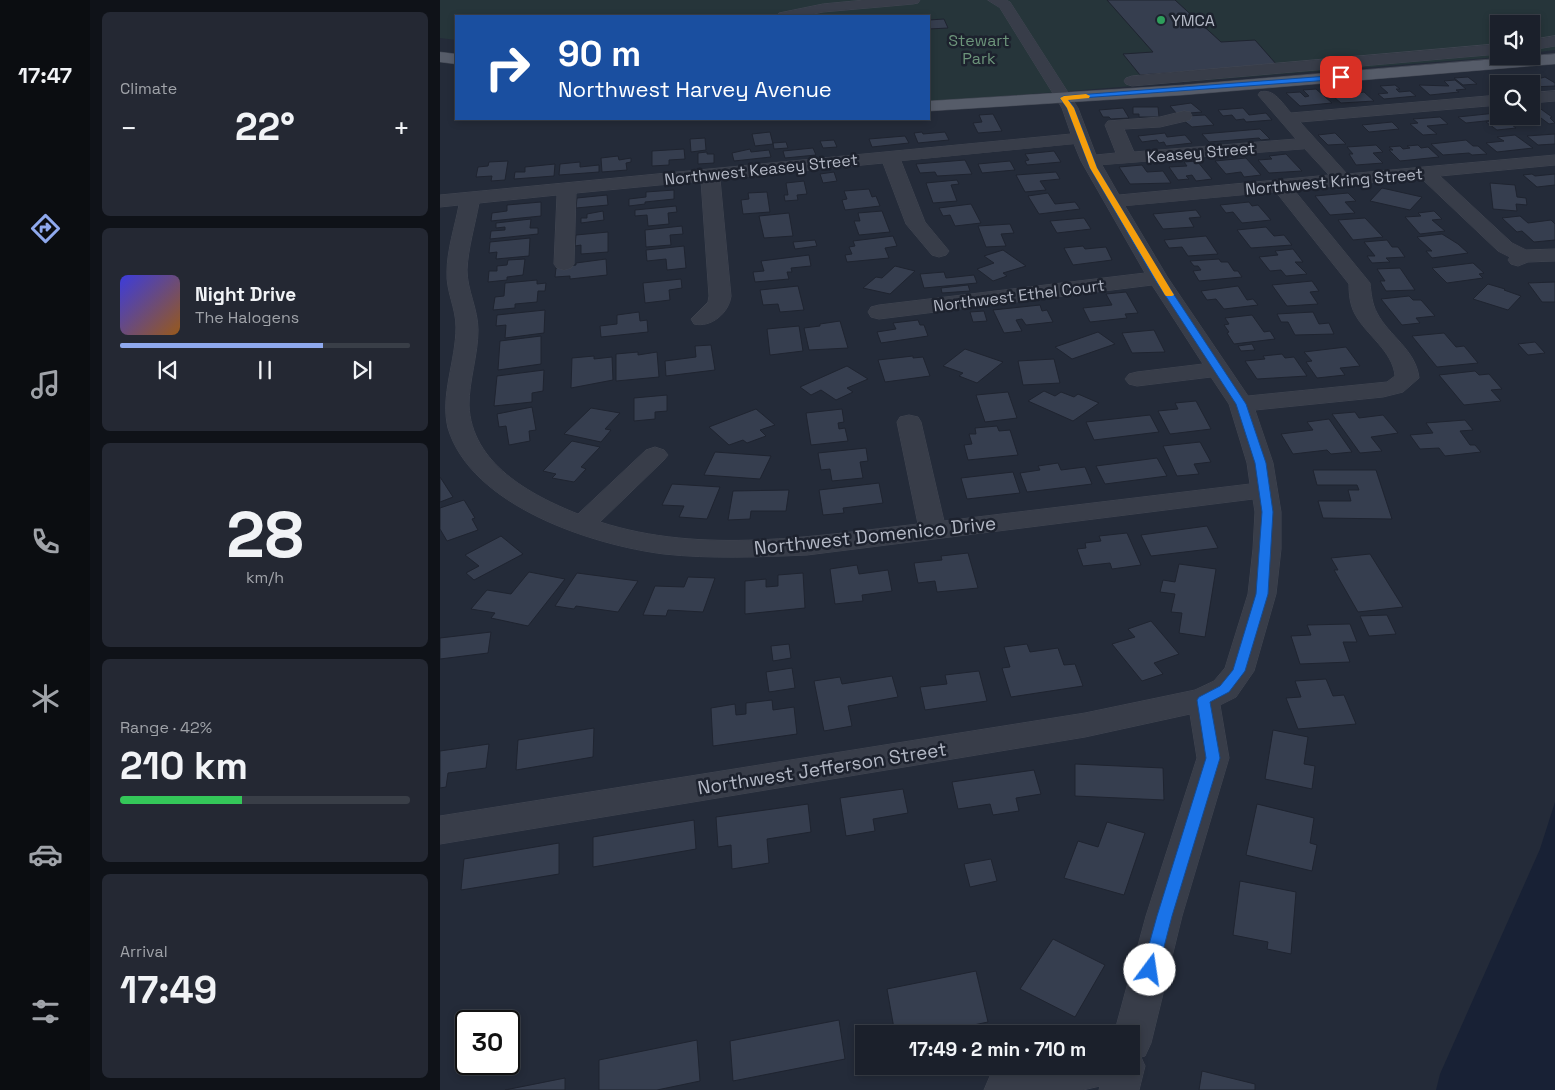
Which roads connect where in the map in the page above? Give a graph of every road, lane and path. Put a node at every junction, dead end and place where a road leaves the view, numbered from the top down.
1 (912, 0) edge
2 (995, 0) edge
3 (789, 15) edge
4 (1555, 42) edge
5 (1540, 44) edge
6 (1490, 50) edge
7 (440, 57) edge
8 (1555, 58) edge
9 (455, 59) edge
10 (1132, 80) dead end
11 (1266, 96) dead end
12 (1555, 96) edge
13 (1540, 97) edge
14 (1064, 98) junction
15 (1490, 101) edge
16 (930, 106) edge
17 (1184, 116) dead end
18 (1288, 118) junction
19 (1099, 130) junction
20 (1311, 144) junction
21 (890, 157) junction
22 (1127, 158) junction
23 (1555, 160) edge
24 (1090, 161) junction
25 (1425, 172) junction
26 (710, 174) junction
27 (1343, 180) junction
28 (1281, 186) junction
29 (567, 188) junction
30 (470, 198) junction
31 (440, 201) edge
32 (1113, 201) junction
33 (939, 251) dead end
34 (1555, 255) edge
35 (564, 264) dead end
36 (1158, 278) junction
37 (879, 312) dead end
38 (702, 319) dead end
39 (1218, 369) junction
40 (1137, 379) dead end
41 (1241, 404) junction
42 (909, 422) dead end
43 (654, 455) dead end
44 (1264, 490) junction
45 (582, 525) junction
46 (933, 530) junction
47 (1203, 700) junction
48 (440, 830) edge
49 (1136, 1025) edge
50 (1067, 1075) edge
51 (1123, 1075) edge
52 (1004, 1090) edge
53 (1119, 1090) edge

1 - 3 street
2 - 14 street
4 - 5 street
6 - 10 street
7 - 9 main road
8 - 14 main road
11 - 18 street
12 - 13 street
14 - 16 main road
14 - 19 street
15 - 18 street
17 - 19 street, Northwest Keasey Street
18 - 20 street
19 - 21 street, Northwest Keasey Street
19 - 22 street
19 - 24 street, Northwest Jefferson Street
20 - 22 street, Keasey Street
20 - 27 street
21 - 26 street, Northwest Keasey Street
21 - 33 street
22 - 24 street, Keasey Street
23 - 25 street, Northwest Kring Street
24 - 32 street, Northwest Jefferson Street
25 - 27 street, Northwest Kring Street
25 - 34 street
26 - 29 street, Northwest Keasey Street
26 - 38 street
27 - 28 street, Northwest Kring Street
28 - 32 street, Northwest Kring Street
28 - 41 street
29 - 30 street, Northwest Keasey Street
29 - 35 street
30 - 31 street, Northwest Keasey Street
30 - 45 street, Northwest Domenico Drive
32 - 36 street, Northwest Jefferson Street
36 - 37 street, Northwest Ethel Court
36 - 39 street, Northwest Jefferson Street
39 - 40 street
39 - 41 street, Northwest Jefferson Street
41 - 44 street, Northwest Jefferson Street
42 - 46 street
43 - 45 street
44 - 46 street, Northwest Domenico Drive
44 - 47 street, Northwest Jefferson Street
45 - 46 street, Northwest Domenico Drive
47 - 48 street, Northwest Jefferson Street
47 - 49 street
50 - 52 street
51 - 53 street

